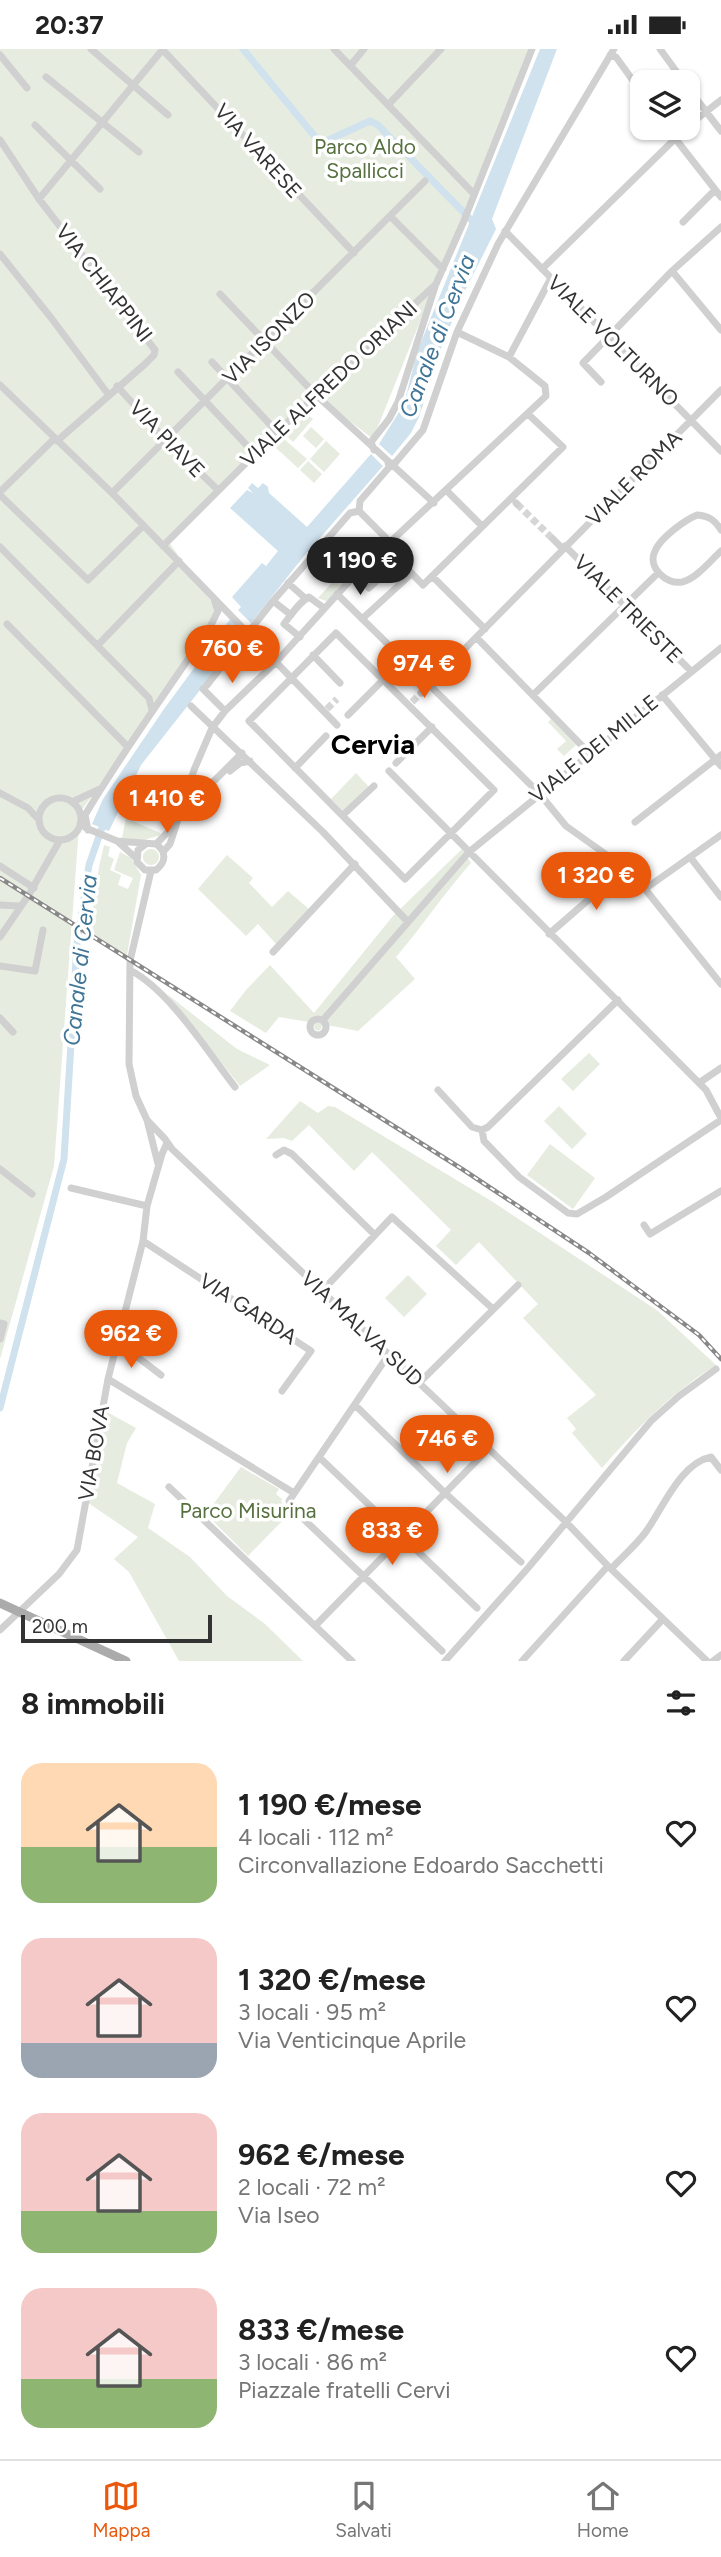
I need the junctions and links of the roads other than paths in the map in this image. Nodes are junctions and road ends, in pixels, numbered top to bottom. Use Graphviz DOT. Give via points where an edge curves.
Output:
graph roads {
  1 [pos="91,49"];
  2 [pos="163,49"];
  3 [pos="334,49"];
  4 [pos="364,49"];
  5 [pos="442,49"];
  6 [pos="660,49"];
  7 [pos="530,51"];
  8 [pos="612,52"];
  9 [pos="3,58"];
  10 [pos="350,66"];
  11 [pos="0,69"];
  12 [pos="675,70"];
  13 [pos="630,76"];
  14 [pos="46,77"];
  15 [pos="134,85"];
  16 [pos="27,88"];
  17 [pos="721,100"];
  18 [pos="388,105"];
  19 [pos="700,105"];
  20 [pos="705,112"];
  21 [pos="168,115"];
  22 [pos="700,116"];
  23 [pos="102,121"];
  24 [pos="36,124"];
  25 [pos="721,131"];
  26 [pos="0,140"];
  27 [pos="672,140"];
  28 [pos="676,140"];
  29 [pos="139,152"];
  30 [pos="71,160"];
  31 [pos="425,181"];
  32 [pos="100,189"];
  33 [pos="715,190"];
  34 [pos="474,194"];
  35 [pos="721,197"];
  36 [pos="39,199"];
  37 [pos="390,216"];
  38 [pos="683,222"];
  39 [pos="721,227"];
  40 [pos="506,228"];
  41 [pos="354,253"];
  42 [pos="0,254"];
  43 [pos="443,269"];
  44 [pos="542,269"];
  45 [pos="672,271"];
  46 [pos="551,278"];
  47 [pos="436,283"];
  48 [pos="220,294"];
  49 [pos="721,330"];
  50 [pos="457,332"];
  51 [pos="607,337"];
  52 [pos="265,343"];
  53 [pos="509,357"];
  54 [pos="212,362"];
  55 [pos="178,372"];
  56 [pos="228,379"];
  57 [pos="601,382"];
  58 [pos="0,385"];
  59 [pos="117,386"];
  60 [pos="721,390"];
  61 [pos="108,394"];
  62 [pos="316,395"];
  63 [pos="205,401"];
  64 [pos="528,414"];
  65 [pos="691,419"];
  66 [pos="277,432"];
  67 [pos="165,439"];
  68 [pos="373,439"];
  69 [pos="55,440"];
  70 [pos="363,440"];
  71 [pos="374,450"];
  72 [pos="721,451"];
  73 [pos="255,454"];
  74 [pos="390,464"];
  75 [pos="218,490"];
  76 [pos="447,491"];
  77 [pos="112,493"];
  78 [pos="0,494"];
  79 [pos="434,503"];
  80 [pos="359,511"];
  81 [pos="719,520"];
  82 [pos="143,526"];
  83 [pos="482,526"];
  84 [pos="721,530"];
  85 [pos="553,539"];
  86 [pos="388,545"];
  87 [pos="163,546"];
  88 [pos="0,547"];
  89 [pos="564,548"];
  90 [pos="721,551"];
  91 [pos="178,561"];
  92 [pos="398,561"];
  93 [pos="658,573"];
  94 [pos="409,576"];
  95 [pos="432,576"];
  96 [pos="288,583"];
  97 [pos="369,588"];
  98 [pos="337,594"];
  99 [pos="212,595"];
  100 [pos="305,598"];
  101 [pos="273,601"];
  102 [pos="626,606"];
  103 [pos="324,608"];
  104 [pos="291,615"];
  105 [pos="362,619"];
  106 [pos="7,624"];
  107 [pos="485,629"];
  108 [pos="249,633"];
  109 [pos="300,637"];
  110 [pos="477,638"];
  111 [pos="98,645"];
  112 [pos="721,647"];
  113 [pos="313,655"];
  114 [pos="276,662"];
  115 [pos="691,671"];
  116 [pos="292,677"];
  117 [pos="384,679"];
  118 [pos="341,683"];
  119 [pos="429,685"];
  120 [pos="421,693"];
  121 [pos="164,695"];
  122 [pos="533,695"];
  123 [pos="662,695"];
  124 [pos="149,698"];
  125 [pos="191,706"];
  126 [pos="152,711"];
  127 [pos="225,711"];
  128 [pos="348,715"];
  129 [pos="337,725"];
  130 [pos="432,727"];
  131 [pos="212,728"];
  132 [pos="326,736"];
  133 [pos="127,746"];
  134 [pos="242,753"];
  135 [pos="589,753"];
  136 [pos="718,757"];
  137 [pos="250,761"];
  138 [pos="396,763"];
  139 [pos="721,766"];
  140 [pos="295,768"];
  141 [pos="194,770"];
  142 [pos="388,771"];
  143 [pos="217,779"];
  144 [pos="201,785"];
  145 [pos="374,786"];
  146 [pos="187,788"];
  147 [pos="98,791"];
  148 [pos="0,793"];
  149 [pos="539,793"];
  150 [pos="72,802"];
  151 [pos="43,806"];
  152 [pos="28,809"];
  153 [pos="343,815"];
  154 [pos="80,818"];
  155 [pos="38,819"];
  156 [pos="176,822"];
  157 [pos="635,822"];
  158 [pos="88,830"];
  159 [pos="77,831"];
  160 [pos="452,833"];
  161 [pos="721,835"];
  162 [pos="48,837"];
  163 [pos="60,840"];
  164 [pos="117,841"];
  165 [pos="146,844"];
  166 [pos="156,844"];
  167 [pos="163,852"];
  168 [pos="468,852"];
  169 [pos="690,857"];
  170 [pos="136,858"];
  171 [pos="49,859"];
  172 [pos="355,864"];
  173 [pos="0,866"];
  174 [pos="141,867"];
  175 [pos="625,868"];
  176 [pos="151,871"];
  177 [pos="146,883"];
  178 [pos="33,888"];
  179 [pos="645,889"];
  180 [pos="721,897"];
  181 [pos="0,905"];
  182 [pos="19,906"];
  183 [pos="408,922"];
  184 [pos="43,930"];
  185 [pos="549,934"];
  186 [pos="1,935"];
  187 [pos="273,952"];
  188 [pos="0,966"];
  189 [pos="130,970"];
  190 [pos="721,983"];
  191 [pos="618,1000"];
  192 [pos="0,1018"];
  193 [pos="323,1020"];
  194 [pos="13,1032"];
  195 [pos="721,1068"];
  196 [pos="699,1083"];
  197 [pos="235,1087"];
  198 [pos="438,1090"];
  199 [pos="721,1119"];
  200 [pos="147,1120"];
  201 [pos="482,1130"];
  202 [pos="161,1136"];
  203 [pos="152,1144"];
  204 [pos="166,1147"];
  205 [pos="276,1155"];
  206 [pos="158,1167"];
  207 [pos="0,1169"];
  208 [pos="71,1188"];
  209 [pos="721,1191"];
  210 [pos="32,1194"];
  211 [pos="148,1206"];
  212 [pos="645,1225"];
  213 [pos="375,1235"];
  214 [pos="143,1241"];
  215 [pos="518,1285"];
  216 [pos="322,1291"];
  217 [pos="493,1309"];
  218 [pos="0,1323"];
  219 [pos="0,1339"];
  220 [pos="118,1342"];
  221 [pos="389,1354"];
  222 [pos="716,1369"];
  223 [pos="161,1375"];
  224 [pos="108,1379"];
  225 [pos="419,1383"];
  226 [pos="282,1391"];
  227 [pos="355,1405"];
  228 [pos="489,1448"];
  229 [pos="319,1457"];
  230 [pos="721,1470"];
  231 [pos="169,1487"];
  232 [pos="294,1493"];
  233 [pos="445,1493"];
  234 [pos="566,1522"];
  235 [pos="401,1537"];
  236 [pos="521,1562"];
  237 [pos="610,1567"];
  238 [pos="363,1577"];
  239 [pos="0,1603"];
  240 [pos="478,1608"];
  241 [pos="18,1611"];
  242 [pos="663,1619"];
  243 [pos="315,1626"];
  244 [pos="0,1630"];
  245 [pos="442,1651"];
  246 [pos="721,1655"];
  247 [pos="126,1661"];
  248 [pos="352,1661"];
  249 [pos="445,1661"];
  250 [pos="522,1661"];
  251 [pos="624,1661"];
  252 [pos="706,1661"];
  253 [pos="713,1661"];
  1 -- 15 [label="street"];
  2 -- 15 [label="street"];
  2 -- 41 [label="street, VIA VARESE"];
  3 -- 10 [label="street"];
  4 -- 10 [label="street"];
  5 -- 18 [label="street"];
  6 -- 12 [label="street"];
  7 -- 34 [label="street, VIALE ALFREDO ORIANI"];
  8 -- 13 [label="street"];
  8 -- 40 [label="street"];
  9 -- 11 [label="street"];
  9 -- 16 [label="street"];
  10 -- 18 [label="street"];
  14 -- 23 [label="street"];
  15 -- 21 [label="street"];
  15 -- 23 [label="street"];
  17 -- 20 [label="street"];
  18 -- 34 [label="street"];
  19 -- 20 [label="street"];
  20 -- 22 [label="street"];
  20 -- 25 [label="street"];
  23 -- 29 [label="street"];
  23 -- 30 [label="street"];
  24 -- 30 [label="street"];
  26 -- 36 [label="street, VIA CHIAPPINI"];
  27 -- 44 [label="street"];
  28 -- 33 [label="street"];
  30 -- 32 [label="street"];
  30 -- 36 [label="street"];
  31 -- 37 [label="street, VIA ISONZO"];
  33 -- 35 [label="street"];
  33 -- 38 [label="street"];
  34 -- 43 [label="street, VIALE ALFREDO ORIANI"];
  36 -- 59 [label="street, VIA CHIAPPINI" via="155,350"];
  37 -- 41 [label="street, VIA ISONZO"];
  37 -- 43 [label="street"];
  39 -- 45 [label="street"];
  40 -- 44 [label="street, VIALE VOLTURNO"];
  40 -- 50 [label="street"];
  41 -- 52 [label="street, VIA ISONZO"];
  42 -- 61 [label="street"];
  43 -- 47 [label="street, VIALE ALFREDO ORIANI"];
  44 -- 46 [label="street, VIALE VOLTURNO"];
  45 -- 49 [label="street"];
  45 -- 51 [label="street"];
  46 -- 51 [label="street, VIALE VOLTURNO"];
  46 -- 53 [label="street"];
  47 -- 62 [label="street, VIALE ALFREDO ORIANI"];
  47 -- 68 [label="street" via="398,402"];
  48 -- 52 [label="street"];
  50 -- 53 [label="street"];
  50 -- 74 [label="street" via="423,430"];
  51 -- 57 [label="street" via="583,363"];
  51 -- 65 [label="street, VIALE VOLTURNO"];
  52 -- 56 [label="street, VIA ISONZO"];
  52 -- 62 [label="street"];
  53 -- 64 [label="street" via="545,386 546,396"];
  54 -- 56 [label="street"];
  55 -- 63 [label="street"];
  56 -- 63 [label="street, VIA ISONZO"];
  56 -- 66 [label="street"];
  58 -- 69 [label="street"];
  59 -- 61 [label="street, VIA CHIAPPINI"];
  59 -- 67 [label="street, VIA PIAVE"];
  60 -- 65 [label="street, VIALE ROMA"];
  61 -- 69 [label="street, VIA CHIAPPINI"];
  62 -- 66 [label="street, VIALE ALFREDO ORIANI"];
  62 -- 70 [label="street"];
  63 -- 67 [label="street, VIA ISONZO"];
  63 -- 73 [label="street"];
  64 -- 76 [label="street"];
  64 -- 83 [label="street" via="563,447"];
  65 -- 72 [label="street, VIALE VOLTURNO"];
  65 -- 89 [label="street, VIALE ROMA"];
  66 -- 73 [label="street, VIALE ALFREDO ORIANI"];
  67 -- 75 [label="street, VIA PIAVE"];
  67 -- 77 [label="street, VIA ISONZO"];
  68 -- 70 [label="street"];
  68 -- 71 [label="street"];
  69 -- 77 [label="street"];
  69 -- 78 [label="street, VIA CHIAPPINI"];
  70 -- 71 [label="street"];
  71 -- 74 [label="street"];
  73 -- 75 [label="street, VIALE ALFREDO ORIANI"];
  74 -- 79 [label="street"];
  74 -- 80 [label="street" via="360,501"];
  75 -- 87 [label="street, VIALE ALFREDO ORIANI"];
  76 -- 79 [label="street"];
  76 -- 83 [label="street"];
  77 -- 82 [label="street"];
  78 -- 82 [label="street" via="88,580"];
  79 -- 86 [label="street"];
  80 -- 86 [label="street"];
  80 -- 96 [label="street" via="350,513"];
  81 -- 84 [label="street"];
  81 -- 93 [label="street" via="697,515 674,530 655,551"];
  82 -- 87 [label="street"];
  83 -- 95 [label="street"];
  85 -- 89 [label="street, VIALE TRIESTE"];
  86 -- 92 [label="street"];
  86 -- 98 [label="street"];
  87 -- 91 [label="street"];
  88 -- 111 [label="street"];
  89 -- 102 [label="street, VIALE TRIESTE"];
  89 -- 107 [label="street, VIALE ROMA"];
  90 -- 93 [label="street" via="681,583"];
  91 -- 99 [label="street"];
  91 -- 111 [label="street"];
  92 -- 95 [label="street" via="423,585"];
  92 -- 97 [label="street"];
  93 -- 102 [label="street"];
  94 -- 105 [label="street"];
  95 -- 107 [label="street"];
  96 -- 100 [label="street"];
  96 -- 101 [label="street"];
  98 -- 103 [label="street"];
  98 -- 105 [label="street"];
  99 -- 108 [label="street"];
  99 -- 121 [label="street" via="218,611"];
  100 -- 103 [label="street"];
  100 -- 104 [label="street"];
  101 -- 104 [label="street"];
  101 -- 108 [label="street"];
  102 -- 115 [label="street, VIALE TRIESTE"];
  102 -- 122 [label="street"];
  103 -- 109 [label="street"];
  104 -- 109 [label="street" via="285,624"];
  105 -- 119 [label="street"];
  106 -- 133 [label="street"];
  107 -- 110 [label="street, VIALE ROMA"];
  108 -- 114 [label="street"];
  108 -- 127 [label="street" via="205,687"];
  109 -- 114 [label="street"];
  110 -- 119 [label="street, VIALE ROMA"];
  110 -- 122 [label="street"];
  111 -- 124 [label="street"];
  112 -- 115 [label="street, VIALE DEI MILLE"];
  113 -- 116 [label="street"];
  113 -- 117 [label="street" via="336,633"];
  113 -- 118 [label="street"];
  114 -- 116 [label="street"];
  114 -- 127 [label="street"];
  115 -- 123 [label="street, VIALE DEI MILLE"];
  116 -- 129 [label="street"];
  116 -- 140 [label="street" via="249,721"];
  117 -- 128 [label="street"];
  117 -- 130 [label="street"];
  119 -- 120 [label="street, VIALE ROMA"];
  119 -- 149 [label="street"];
  121 -- 124 [label="street"];
  121 -- 126 [label="street"];
  122 -- 135 [label="street"];
  123 -- 135 [label="street, VIALE DEI MILLE"];
  123 -- 136 [label="street"];
  124 -- 126 [label="street"];
  125 -- 131 [label="street"];
  126 -- 133 [label="street"];
  127 -- 131 [label="street"];
  130 -- 138 [label="street"];
  130 -- 160 [label="street" via="494,790"];
  131 -- 134 [label="street"];
  131 -- 141 [label="street"];
  132 -- 140 [label="street"];
  133 -- 147 [label="street"];
  134 -- 137 [label="street"];
  134 -- 143 [label="street"];
  135 -- 149 [label="street, VIALE DEI MILLE"];
  136 -- 139 [label="street"];
  136 -- 157 [label="street"];
  137 -- 143 [label="street"];
  137 -- 172 [label="street"];
  140 -- 153 [label="street"];
  141 -- 144 [label="street"];
  141 -- 146 [label="street"];
  142 -- 160 [label="street"];
  143 -- 144 [label="street" via="209,786"];
  144 -- 146 [label="street"];
  145 -- 153 [label="street"];
  146 -- 156 [label="street"];
  147 -- 150 [label="street"];
  147 -- 154 [label="street" via="82,807"];
  147 -- 158 [label="street" via="85,815"];
  148 -- 152 [label="street"];
  149 -- 168 [label="street, VIALE DEI MILLE"];
  149 -- 175 [label="street" via="566,826"];
  150 -- 151 [label="street" via="54,799"];
  150 -- 154 [label="street"];
  151 -- 152 [label="street"];
  151 -- 155 [label="street"];
  152 -- 155 [label="street"];
  153 -- 160 [label="street" via="405,879"];
  154 -- 158 [label="street"];
  154 -- 159 [label="street"];
  155 -- 162 [label="street"];
  156 -- 166 [label="street"];
  156 -- 167 [label="street"];
  158 -- 159 [label="street"];
  158 -- 164 [label="street"];
  159 -- 163 [label="street"];
  160 -- 168 [label="street"];
  161 -- 169 [label="street"];
  162 -- 163 [label="street"];
  162 -- 171 [label="street"];
  163 -- 171 [label="street"];
  164 -- 165 [label="street"];
  164 -- 170 [label="street"];
  165 -- 166 [label="street"];
  165 -- 170 [label="street"];
  166 -- 167 [label="street"];
  167 -- 176 [label="street" via="162,864"];
  168 -- 183 [label="street, VIALE DEI MILLE"];
  168 -- 185 [label="street"];
  169 -- 179 [label="street"];
  169 -- 180 [label="street"];
  170 -- 174 [label="street"];
  171 -- 178 [label="street"];
  172 -- 183 [label="street"];
  172 -- 187 [label="street"];
  173 -- 178 [label="street"];
  174 -- 176 [label="street"];
  174 -- 177 [label="street"];
  175 -- 179 [label="street"];
  175 -- 185 [label="street"];
  176 -- 177 [label="street"];
  177 -- 189 [label="street"];
  178 -- 182 [label="street"];
  178 -- 186 [label="street"];
  179 -- 190 [label="street"];
  181 -- 182 [label="street"];
  182 -- 186 [label="street"];
  183 -- 193 [label="street, VIALE DEI MILLE"];
  184 -- 188 [label="street" via="35,971"];
  185 -- 191 [label="street"];
  189 -- 197 [label="street" via="166,999"];
  189 -- 200 [label="street" via="129,1064"];
  191 -- 196 [label="street"];
  191 -- 201 [label="street"];
  192 -- 194 [label="street"];
  195 -- 196 [label="street"];
  196 -- 199 [label="street"];
  198 -- 201 [label="street" via="472,1127"];
  199 -- 201 [label="street" via="578,1213 568,1213 519,1177 484,1141"];
  200 -- 202 [label="street"];
  200 -- 203 [label="street"];
  202 -- 203 [label="street"];
  202 -- 204 [label="street, VIA MALVA SUD"];
  203 -- 204 [label="street" via="159,1152"];
  203 -- 206 [label="street, VIA BOVA"];
  204 -- 206 [label="street, VIA BOVA"];
  204 -- 216 [label="street, VIA MALVA SUD"];
  205 -- 213 [label="street" via="284,1150 292,1154"];
  206 -- 211 [label="street, VIA BOVA"];
  207 -- 210 [label="street"];
  208 -- 211 [label="street"];
  209 -- 212 [label="street" via="650,1234"];
  211 -- 214 [label="street, VIA BOVA"];
  213 -- 216 [label="street"];
  213 -- 217 [label="street" via="392,1217"];
  214 -- 220 [label="street, VIA BOVA"];
  214 -- 226 [label="street, VIA GARDA" via="311,1350"];
  215 -- 217 [label="street"];
  216 -- 221 [label="street, VIA MALVA SUD"];
  217 -- 225 [label="street"];
  218 -- 219 [label="street" via="4,1324"];
  220 -- 223 [label="street"];
  220 -- 224 [label="street, VIA BOVA"];
  221 -- 225 [label="street, VIA MALVA SUD"];
  221 -- 227 [label="street"];
  222 -- 234 [label="street" via="651,1421"];
  224 -- 232 [label="street"];
  224 -- 241 [label="street, VIA BOVA" via="76,1550 59,1574"];
  225 -- 228 [label="street, VIA MALVA SUD"];
  227 -- 229 [label="street"];
  227 -- 233 [label="street"];
  228 -- 233 [label="street"];
  228 -- 234 [label="street, VIA MALVA SUD"];
  229 -- 232 [label="street"];
  229 -- 235 [label="street"];
  230 -- 237 [label="street" via="711,1457 692,1466 646,1532"];
  231 -- 243 [label="street"];
  232 -- 238 [label="street" via="291,1507"];
  233 -- 235 [label="street"];
  233 -- 236 [label="street"];
  234 -- 237 [label="street, VIA MALVA SUD"];
  234 -- 249 [label="street"];
  235 -- 238 [label="street"];
  235 -- 240 [label="street"];
  237 -- 242 [label="street, VIA MALVA SUD"];
  237 -- 250 [label="street"];
  238 -- 243 [label="street"];
  238 -- 245 [label="street"];
  239 -- 241 [label="main road"];
  241 -- 244 [label="street, VIA BOVA"];
  241 -- 247 [label="main road"];
  242 -- 251 [label="street"];
  242 -- 252 [label="street, VIA MALVA SUD"];
  243 -- 248 [label="street"];
  246 -- 253 [label="street"];
}
